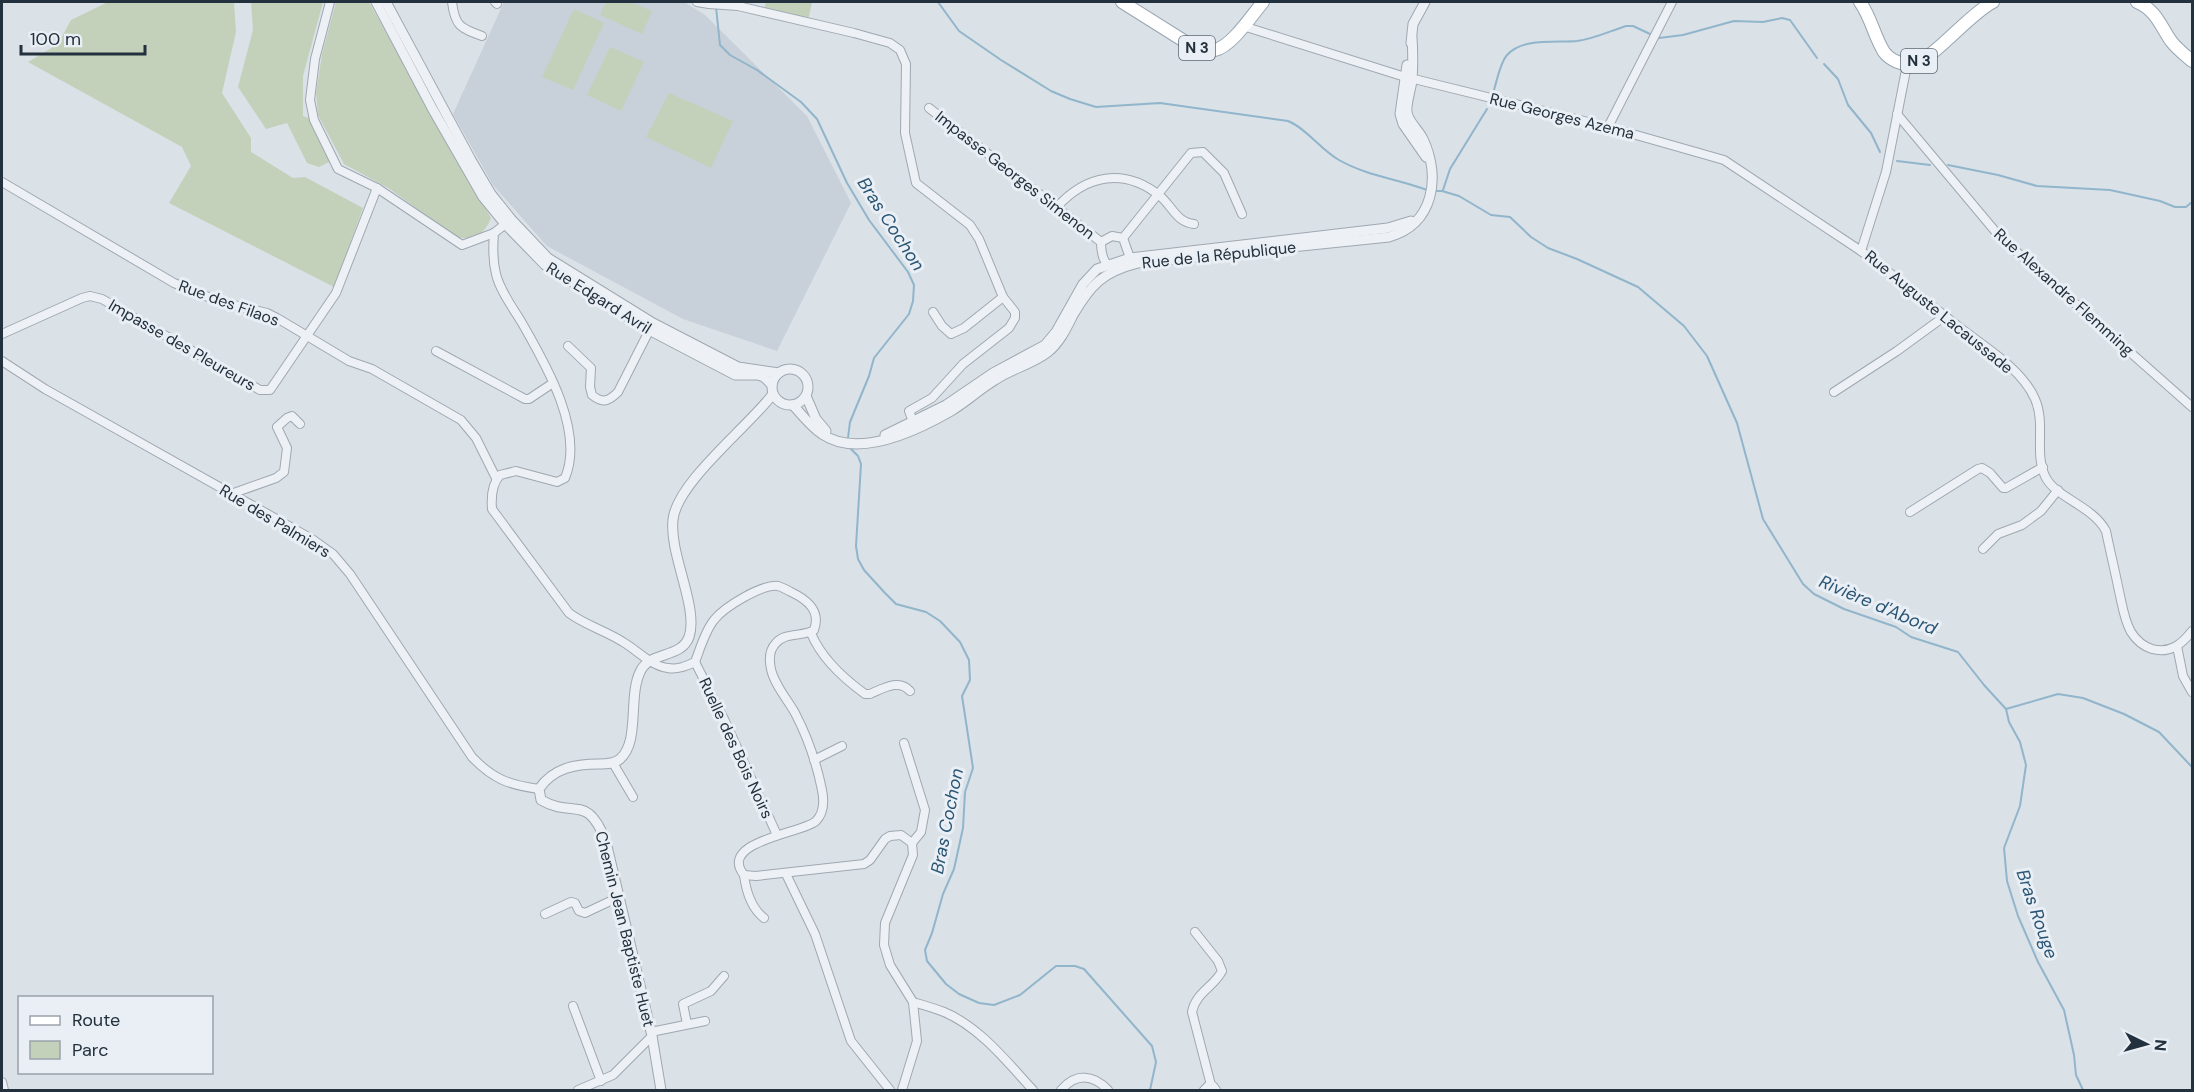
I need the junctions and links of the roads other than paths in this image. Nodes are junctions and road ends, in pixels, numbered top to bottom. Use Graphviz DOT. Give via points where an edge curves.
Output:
graph roads {
  1 [pos="330,2"];
  2 [pos="376,2"];
  3 [pos="386,2"];
  4 [pos="452,2"];
  5 [pos="697,2"];
  6 [pos="1122,2"];
  7 [pos="1263,2"];
  8 [pos="1672,2"];
  9 [pos="1860,2"];
  10 [pos="1993,2"];
  11 [pos="2137,2"];
  12 [pos="1424,3"];
  13 [pos="1242,26"];
  14 [pos="482,36"];
  15 [pos="2193,61"];
  16 [pos="1907,64"];
  17 [pos="1409,78"];
  18 [pos="929,108"];
  19 [pos="1897,114"];
  20 [pos="1608,127"];
  21 [pos="2,182"];
  22 [pos="377,188"];
  23 [pos="1158,195"];
  24 [pos="1057,207"];
  25 [pos="1242,214"];
  26 [pos="508,222"];
  27 [pos="1194,225"];
  28 [pos="494,233"];
  29 [pos="1123,238"];
  30 [pos="1101,242"];
  31 [pos="1861,251"];
  32 [pos="1128,262"];
  33 [pos="1106,264"];
  34 [pos="1116,271"];
  35 [pos="1003,297"];
  36 [pos="933,312"];
  37 [pos="1945,316"];
  38 [pos="651,327"];
  39 [pos="2,334"];
  40 [pos="307,337"];
  41 [pos="568,346"];
  42 [pos="436,351"];
  43 [pos="2,361"];
  44 [pos="779,372"];
  45 [pos="553,382"];
  46 [pos="773,389"];
  47 [pos="1834,392"];
  48 [pos="806,396"];
  49 [pos="782,404"];
  50 [pos="793,405"];
  51 [pos="2193,407"];
  52 [pos="759,412"];
  53 [pos="300,424"];
  54 [pos="913,425"];
  55 [pos="836,440"];
  56 [pos="2043,467"];
  57 [pos="496,478"];
  58 [pos="2058,490"];
  59 [pos="231,494"];
  60 [pos="1910,512"];
  61 [pos="1983,549"];
  62 [pos="2193,631"];
  63 [pos="811,633"];
  64 [pos="2177,646"];
  65 [pos="650,660"];
  66 [pos="695,662"];
  67 [pos="910,691"];
  68 [pos="2193,692"];
  69 [pos="904,743"];
  70 [pos="843,746"];
  71 [pos="813,760"];
  72 [pos="613,763"];
  73 [pos="539,789"];
  74 [pos="633,797"];
  75 [pos="777,835"];
  76 [pos="912,843"];
  77 [pos="786,874"];
  78 [pos="744,875"];
  79 [pos="619,897"];
  80 [pos="544,914"];
  81 [pos="764,918"];
  82 [pos="1195,932"];
  83 [pos="724,976"];
  84 [pos="913,1002"];
  85 [pos="573,1006"];
  86 [pos="705,1021"];
  87 [pos="687,1024"];
  88 [pos="651,1034"];
  89 [pos="601,1081"];
  90 [pos="2,1082"];
  91 [pos="1210,1089"];
  92 [pos="4,1090"];
  93 [pos="578,1090"];
  94 [pos="662,1090"];
  95 [pos="890,1090"];
  96 [pos="902,1090"];
  97 [pos="1032,1090"];
  98 [pos="1061,1090"];
  99 [pos="1108,1090"];
  1 -- 22 [label="street" via="315,59 311,110 338,169"];
  2 -- 26 [label="street, Rue Edgard Avril" via="483,196"];
  3 -- 26 [label="street, Rue Edgard Avril"];
  4 -- 14 [label="street" via="460,27"];
  5 -- 35 [label="street" via="738,6 854,33 890,43 900,50 906,64 905,133 916,183 959,215 979,239"];
  6 -- 13 [label="main road, N 3" via="1203,50 1222,47"];
  7 -- 13 [label="main road, N 3"];
  8 -- 20 [label="street"];
  9 -- 16 [label="main road, N 3" via="1885,53 1894,61"];
  10 -- 16 [label="main road, N 3" via="1928,55"];
  11 -- 15 [label="main road" via="2150,8 2172,42"];
  12 -- 17 [label="street, Rue de la République" via="1413,24"];
  13 -- 17 [label="street, Rue Georges Azema"];
  16 -- 19 [label="street, Rue Auguste Lacaussade"];
  17 -- 20 [label="street, Rue Georges Azema"];
  17 -- 32 [label="street, Rue de la République" via="1407,111 1423,139 1433,176 1427,206 1410,222"];
  18 -- 24 [label="street, Impasse Georges Simenon"];
  19 -- 31 [label="street, Rue Auguste Lacaussade" via="1886,172"];
  19 -- 51 [label="street, Rue Alexandre Flemming" via="2000,237"];
  20 -- 31 [label="street, Rue Georges Azema" via="1724,160"];
  21 -- 40 [label="street, Rue des Filaos" via="174,284 218,302 267,314"];
  22 -- 28 [label="street" via="462,245"];
  22 -- 40 [label="street" via="336,294"];
  23 -- 24 [label="street" via="1131,181 1108,178 1084,184"];
  23 -- 25 [label="street" via="1191,153 1203,152 1224,173"];
  23 -- 27 [label="street" via="1180,220"];
  23 -- 29 [label="street"];
  24 -- 30 [label="street, Impasse Georges Simenon"];
  26 -- 28 [label="street"];
  26 -- 38 [label="street, Rue Edgard Avril" via="548,258"];
  28 -- 45 [label="street" via="496,274"];
  29 -- 30 [label="street" via="1112,236"];
  29 -- 32 [label="street"];
  30 -- 33 [label="street"];
  31 -- 37 [label="street, Rue Auguste Lacaussade"];
  32 -- 33 [label="street, Rue de la République"];
  32 -- 34 [label="street, Rue de la République"];
  33 -- 34 [label="street"];
  33 -- 54 [label="street, Rue de la République" via="1083,284 1056,332 1044,345"];
  34 -- 54 [label="street, Rue de la République" via="1098,280 1061,339 1046,353 996,379 952,411"];
  35 -- 36 [label="street" via="964,328 951,333"];
  35 -- 54 [label="street" via="1015,312 1012,323 963,364 932,398 909,411"];
  37 -- 47 [label="street"];
  37 -- 56 [label="street, Rue Auguste Lacaussade" via="2012,368 2035,397 2040,412"];
  38 -- 41 [label="street" via="618,392 610,400 600,401 592,396 591,368"];
  38 -- 44 [label="street, Rue Edgard Avril" via="738,367"];
  38 -- 46 [label="street, Rue Edgard Avril" via="735,375 758,375 768,380"];
  39 -- 40 [label="street, Impasse des Pleureurs" via="90,296 102,299 266,391"];
  40 -- 57 [label="street, Rue des Filaos" via="461,420 477,438"];
  42 -- 45 [label="street" via="525,399"];
  43 -- 59 [label="street, Rue des Palmiers"];
  44 -- 46 [label="street"];
  44 -- 48 [label="street" via="791,369 802,373 808,384"];
  45 -- 57 [label="street" via="570,441 565,478 547,481 516,471"];
  46 -- 49 [label="street"];
  46 -- 52 [label="street"];
  48 -- 50 [label="street"];
  48 -- 55 [label="street" via="816,419"];
  49 -- 50 [label="street"];
  49 -- 52 [label="street"];
  50 -- 55 [label="street, Rue de la République" via="823,435"];
  52 -- 65 [label="street" via="702,469 675,510 673,537 687,593 689,638 676,650"];
  53 -- 59 [label="street" via="292,416 277,427 287,448 284,472"];
  54 -- 55 [label="street, Rue de la République" via="859,444"];
  56 -- 58 [label="street, Rue Auguste Lacaussade" via="2045,477"];
  56 -- 60 [label="street" via="2006,488 1990,473 1978,469"];
  57 -- 65 [label="street" via="491,500 496,516 569,613"];
  58 -- 61 [label="street" via="2041,511 2022,525 1998,534"];
  58 -- 64 [label="street, Rue Auguste Lacaussade" via="2100,520 2106,531 2125,615 2137,640 2160,651"];
  59 -- 73 [label="street, Rue des Palmiers" via="333,554 472,757 488,773 517,786"];
  62 -- 64 [label="street"];
  63 -- 66 [label="street" via="817,616 810,605 780,586 766,588 724,609 712,621"];
  63 -- 67 [label="street" via="820,651 865,694 897,685"];
  63 -- 71 [label="street" via="780,639 772,648 770,665"];
  64 -- 68 [label="street" via="2183,676"];
  65 -- 66 [label="street" via="674,669"];
  65 -- 72 [label="street" via="635,683 628,746"];
  66 -- 75 [label="street, Ruelle des Bois Noirs"];
  69 -- 76 [label="street" via="925,810 921,832"];
  70 -- 71 [label="street"];
  71 -- 75 [label="street" via="823,796 820,815 811,825"];
  72 -- 73 [label="street" via="564,768"];
  72 -- 74 [label="street"];
  73 -- 79 [label="street, Chemin Jean Baptiste Huet" via="539,797 545,803 578,808 598,822"];
  75 -- 78 [label="street" via="750,847 741,858"];
  76 -- 77 [label="street" via="901,835 890,836 864,864"];
  76 -- 84 [label="street" via="913,855 885,923 884,945 890,965"];
  77 -- 78 [label="street"];
  77 -- 95 [label="street" via="815,934 851,1041"];
  78 -- 81 [label="street" via="752,903"];
  79 -- 80 [label="street" via="585,913 571,902"];
  79 -- 88 [label="street, Chemin Jean Baptiste Huet"];
  82 -- 91 [label="street" via="1222,971 1198,997 1192,1012"];
  83 -- 87 [label="street" via="711,991 683,1004"];
  84 -- 96 [label="street" via="917,1041"];
  84 -- 97 [label="street" via="946,1013 971,1028"];
  85 -- 89 [label="street"];
  86 -- 87 [label="street"];
  87 -- 88 [label="street"];
  88 -- 89 [label="street" via="618,1072"];
  88 -- 94 [label="street, Chemin Jean Baptiste Huet"];
  89 -- 93 [label="street"];
  90 -- 92 [label="street"];
  98 -- 99 [label="street" via="1088,1077"];
}
